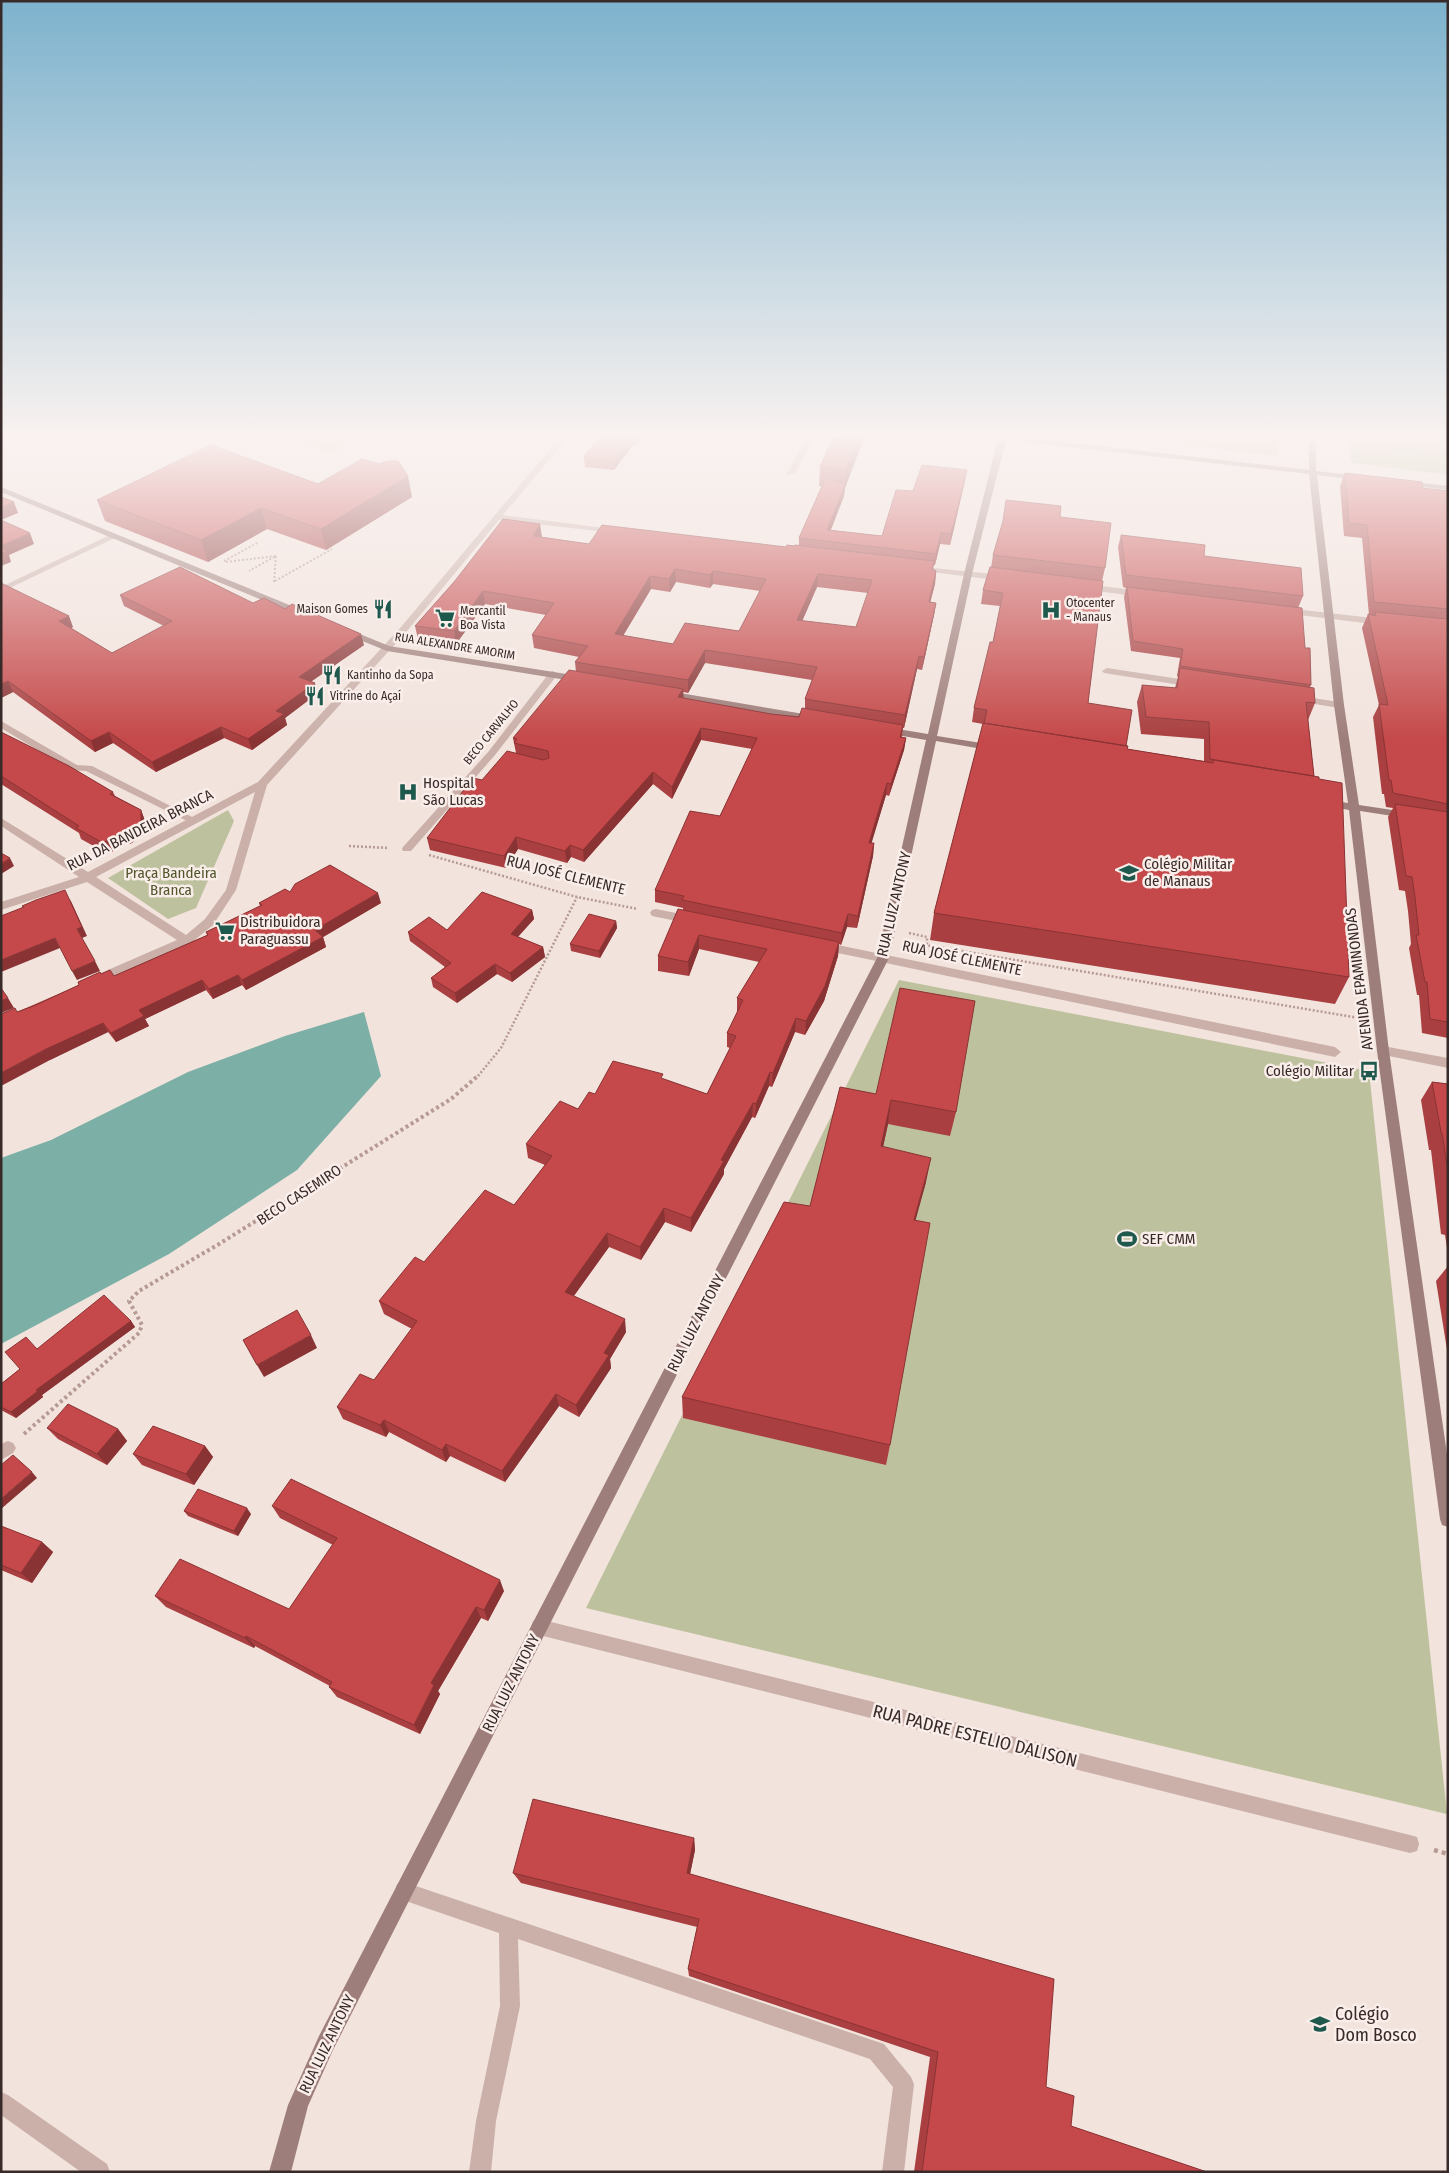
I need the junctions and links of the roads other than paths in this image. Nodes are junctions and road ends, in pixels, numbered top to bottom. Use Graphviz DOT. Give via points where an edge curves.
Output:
graph roads {
  1 [pos="115,536"];
  2 [pos="116,536"];
  3 [pos="480,536"];
  4 [pos="978,536"];
  5 [pos="1321,536"];
  6 [pos="909,567"];
  7 [pos="968,574"];
  8 [pos="1017,579"];
  9 [pos="1076,586"];
  10 [pos="1,590"];
  11 [pos="1154,596"];
  12 [pos="1272,610"];
  13 [pos="1331,616"];
  14 [pos="313,618"];
  15 [pos="1389,622"];
  16 [pos="338,628"];
  17 [pos="386,648"];
  18 [pos="1107,671"];
  19 [pos="553,674"];
  20 [pos="592,681"];
  21 [pos="1203,685"];
  22 [pos="660,692"];
  23 [pos="1288,698"];
  24 [pos="1339,705"];
  25 [pos="825,720"];
  26 [pos="1,724"];
  27 [pos="873,728"];
  28 [pos="931,738"];
  29 [pos="1009,751"];
  30 [pos="262,784"];
  31 [pos="1319,802"];
  32 [pos="1354,808"];
  33 [pos="1420,817"];
  34 [pos="193,820"];
  35 [pos="1,821"];
  36 [pos="407,849"];
  37 [pos="86,878"];
  38 [pos="1,906"];
  39 [pos="656,913"];
  40 [pos="703,922"];
  41 [pos="186,941"];
  42 [pos="816,944"];
  43 [pos="883,958"];
  44 [pos="89,982"];
  45 [pos="1383,1051"];
  46 [pos="1335,1052"];
  47 [pos="1448,1063"];
  48 [pos="1448,1519"];
  49 [pos="539,1627"];
  50 [pos="1410,1844"];
  51 [pos="404,1891"];
  52 [pos="508,1926"];
  53 [pos="1,2102"];
  54 [pos="99,2172"];
  55 [pos="280,2172"];
  56 [pos="480,2172"];
  57 [pos="893,2172"];
  1 -- 10 [label="street"];
  2 -- 14 [label="street"];
  3 -- 17 [label="street"];
  4 -- 7 [label="street, RUA LUIZ ANTONY"];
  5 -- 13 [label="street, AVENIDA EPAMINONDAS"];
  6 -- 7 [label="street"];
  7 -- 8 [label="street"];
  7 -- 28 [label="street, RUA LUIZ ANTONY"];
  9 -- 11 [label="street"];
  12 -- 13 [label="street"];
  13 -- 15 [label="street"];
  13 -- 24 [label="street, AVENIDA EPAMINONDAS"];
  16 -- 17 [label="street, RUA ALEXANDRE AMORIM"];
  17 -- 19 [label="street, RUA ALEXANDRE AMORIM"];
  17 -- 30 [label="street"];
  18 -- 21 [label="street"];
  19 -- 20 [label="street, RUA ALEXANDRE AMORIM"];
  19 -- 36 [label="street, BECO CARVALHO" via="496,754"];
  22 -- 25 [label="street"];
  23 -- 24 [label="street"];
  24 -- 32 [label="street, AVENIDA EPAMINONDAS"];
  26 -- 34 [label="street" via="75,768 88,768"];
  27 -- 28 [label="street"];
  28 -- 29 [label="street"];
  28 -- 43 [label="street, RUA LUIZ ANTONY"];
  30 -- 34 [label="street, RUA DA BANDEIRA BRANCA"];
  30 -- 41 [label="street" via="230,890 209,922"];
  31 -- 32 [label="street"];
  32 -- 33 [label="street"];
  32 -- 45 [label="street, AVENIDA EPAMINONDAS"];
  34 -- 37 [label="street, RUA DA BANDEIRA BRANCA"];
  35 -- 37 [label="street"];
  37 -- 38 [label="street, RUA DA BANDEIRA BRANCA"];
  37 -- 41 [label="street"];
  39 -- 40 [label="street"];
  41 -- 44 [label="street"];
  42 -- 43 [label="street, RUA JOSÉ CLEMENTE"];
  43 -- 46 [label="street, RUA JOSÉ CLEMENTE"];
  43 -- 49 [label="street, RUA LUIZ ANTONY"];
  45 -- 47 [label="street"];
  45 -- 48 [label="street, AVENIDA EPAMINONDAS"];
  49 -- 50 [label="street, RUA PADRE ESTELIO DALISON"];
  49 -- 51 [label="street, RUA LUIZ ANTONY"];
  51 -- 52 [label="street"];
  51 -- 55 [label="street, RUA LUIZ ANTONY" via="298,2105"];
  52 -- 56 [label="street" via="510,2006 486,2121"];
  52 -- 57 [label="street" via="877,2051 904,2084"];
  53 -- 54 [label="street"];
}
